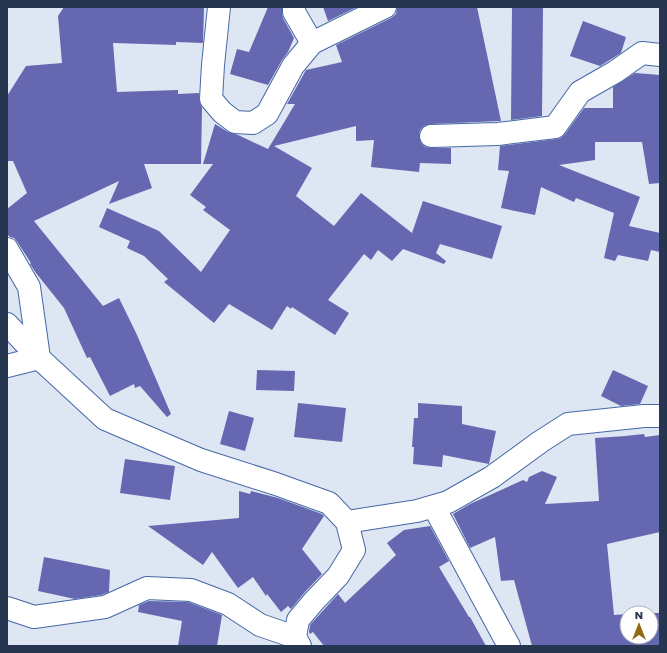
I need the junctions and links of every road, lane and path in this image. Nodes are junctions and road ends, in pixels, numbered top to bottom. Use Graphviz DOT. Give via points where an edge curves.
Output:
graph roads {
  1 [pos="219,7"];
  2 [pos="294,7"];
  3 [pos="385,7"];
  4 [pos="312,43"];
  5 [pos="660,55"];
  6 [pos="431,136"];
  7 [pos="7,249"];
  8 [pos="7,324"];
  9 [pos="39,358"];
  10 [pos="7,366"];
  11 [pos="660,416"];
  12 [pos="434,507"];
  13 [pos="347,522"];
  14 [pos="7,608"];
  15 [pos="298,642"];
  16 [pos="509,646"];
  1 -- 4 [label="street" via="211,99 235,122 253,123 267,114 293,66"];
  2 -- 4 [label="street" via="294,12"];
  3 -- 4 [label="street"];
  5 -- 6 [label="street" via="642,53 580,92 555,127 498,134"];
  7 -- 9 [label="street" via="29,288"];
  8 -- 9 [label="street"];
  9 -- 10 [label="street"];
  9 -- 13 [label="street" via="104,419 201,460 329,503"];
  11 -- 12 [label="street" via="568,424 492,477"];
  12 -- 13 [label="street"];
  12 -- 16 [label="street"];
  13 -- 15 [label="street" via="354,550 338,576 298,620"];
  14 -- 15 [label="street" via="34,617 105,607 147,588 191,590 228,604 260,625"];
}
